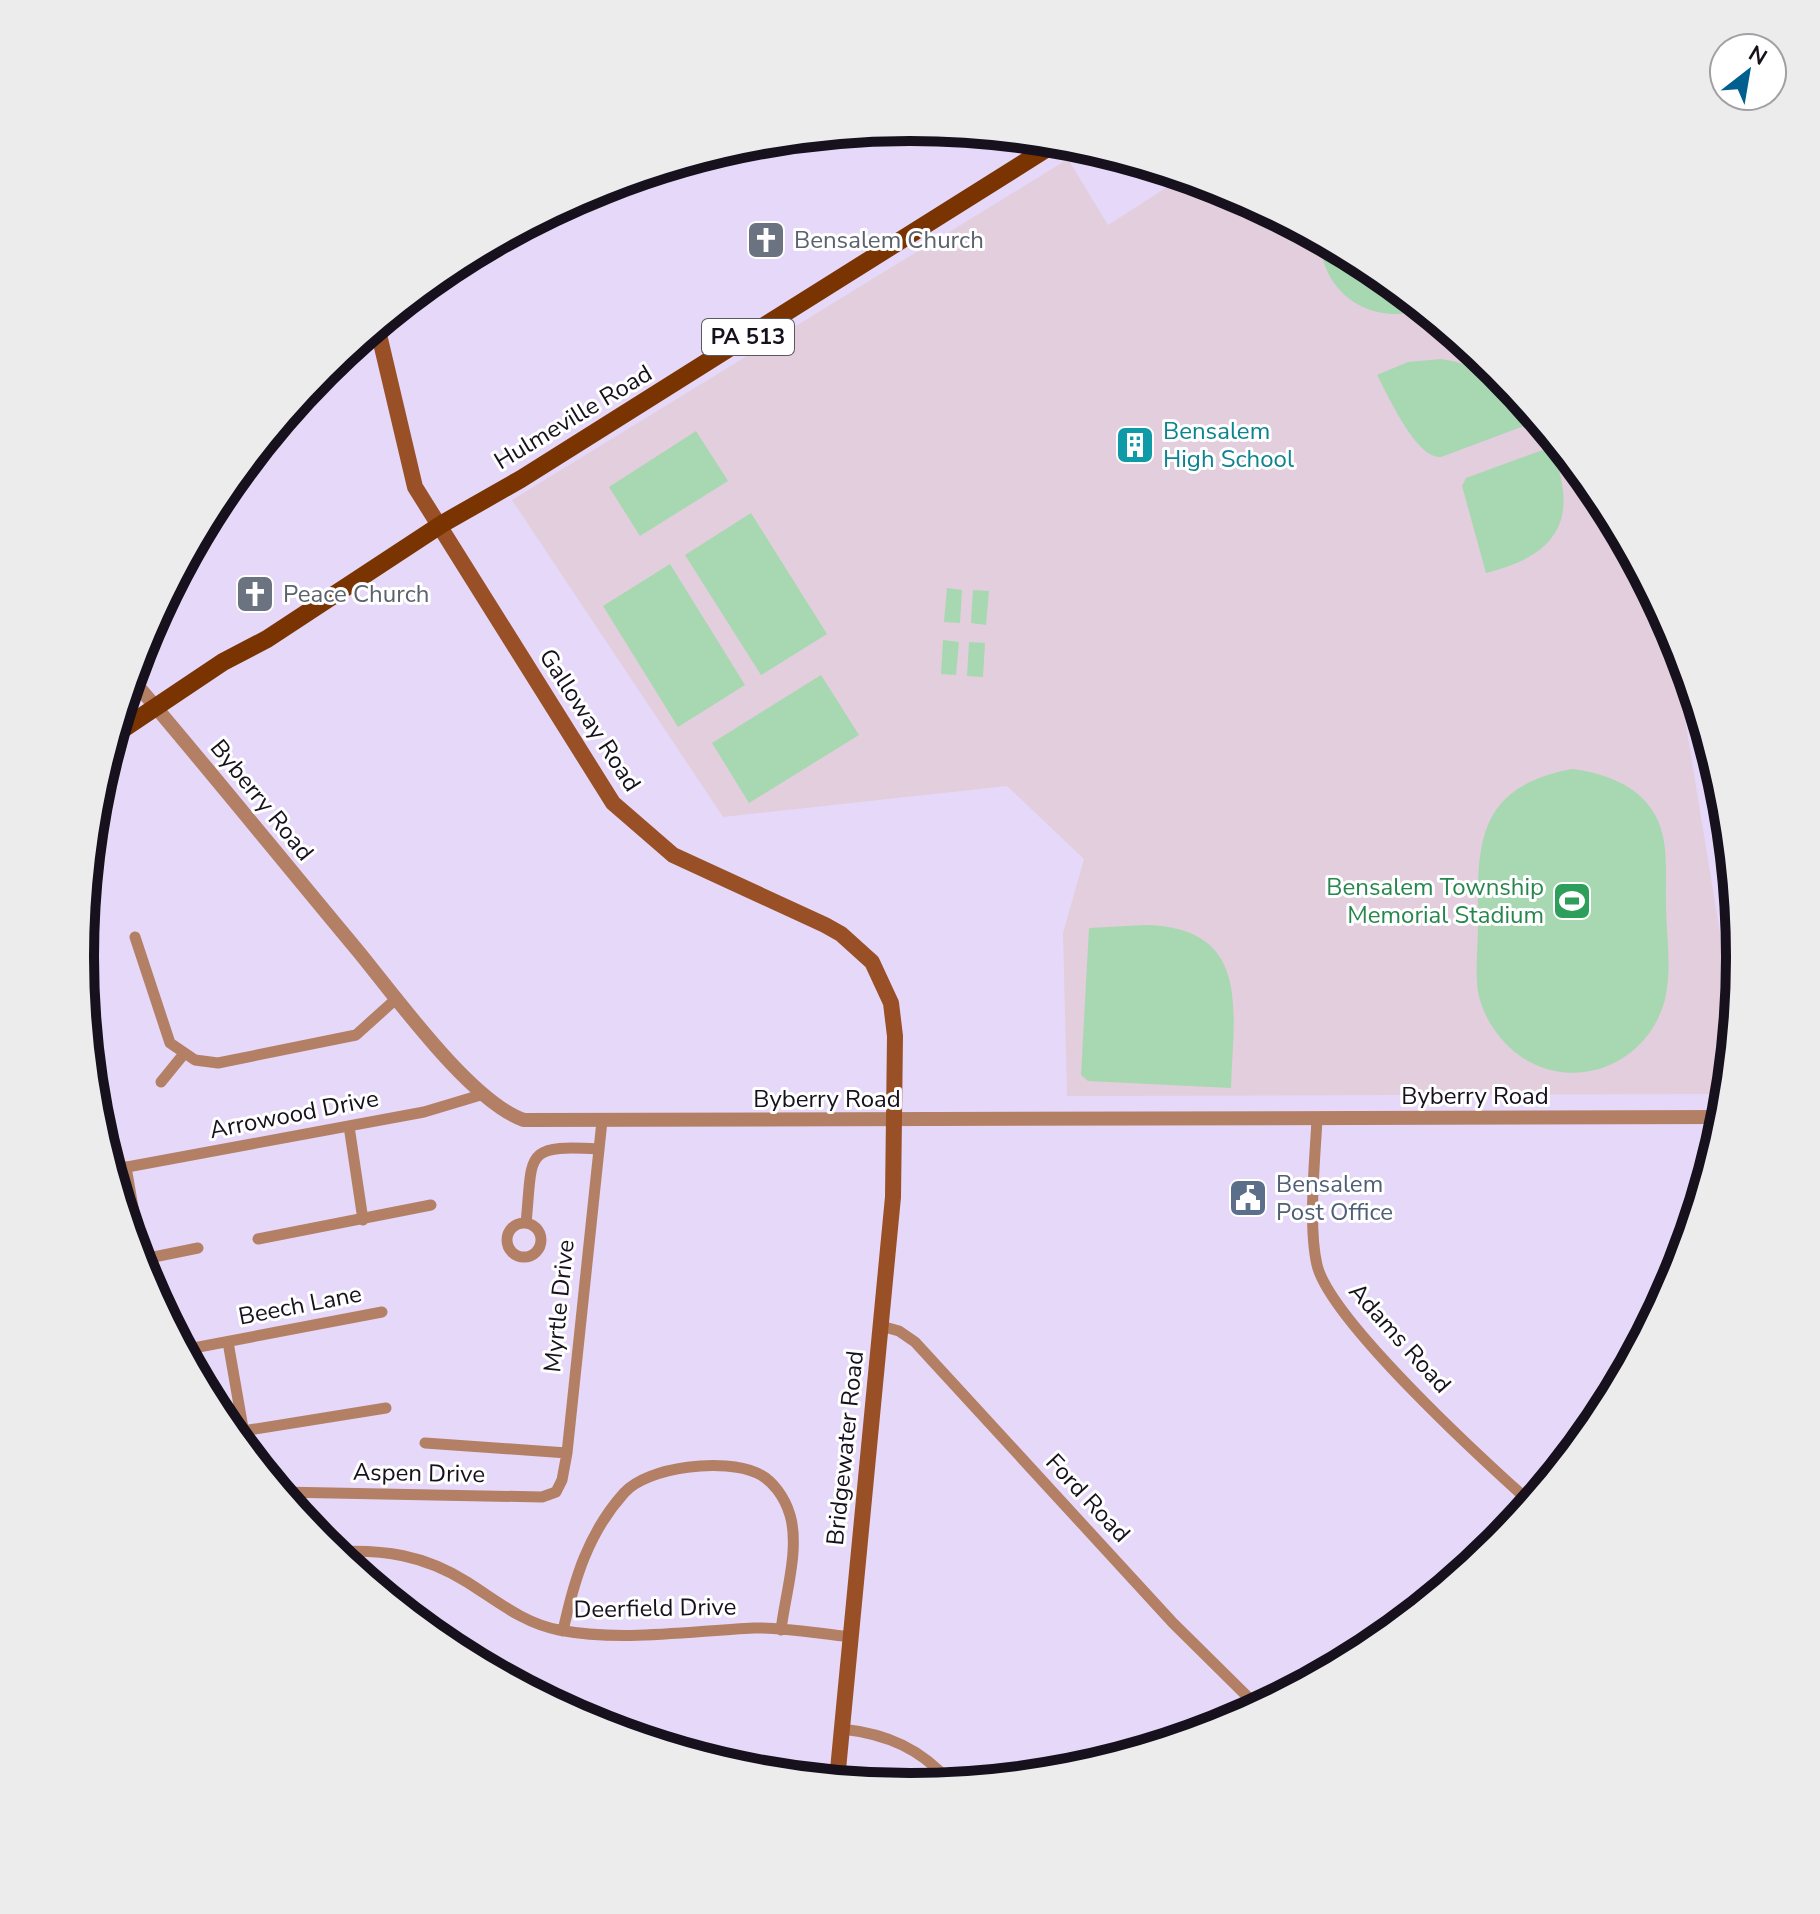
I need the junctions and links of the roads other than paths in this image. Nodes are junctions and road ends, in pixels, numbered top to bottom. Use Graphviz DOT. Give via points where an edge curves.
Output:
graph roads {
  1 [pos="1040,152"];
  2 [pos="379,337"];
  3 [pos="438,528"];
  4 [pos="140,688"];
  5 [pos="155,706"];
  6 [pos="128,725"];
  7 [pos="135,937"];
  8 [pos="397,998"];
  9 [pos="183,1055"];
  10 [pos="161,1082"];
  11 [pos="484,1094"];
  12 [pos="1710,1117"];
  13 [pos="1317,1119"];
  14 [pos="602,1121"];
  15 [pos="897,1121"];
  16 [pos="349,1126"];
  17 [pos="594,1149"];
  18 [pos="126,1167"];
  19 [pos="122,1168"];
  20 [pos="131,1197"];
  21 [pos="431,1205"];
  22 [pos="363,1220"];
  23 [pos="526,1223"];
  24 [pos="258,1239"];
  25 [pos="198,1248"];
  26 [pos="152,1258"];
  27 [pos="382,1312"];
  28 [pos="881,1326"];
  29 [pos="228,1342"];
  30 [pos="194,1348"];
  31 [pos="386,1408"];
  32 [pos="242,1424"];
  33 [pos="246,1430"];
  34 [pos="425,1443"];
  35 [pos="567,1453"];
  36 [pos="294,1492"];
  37 [pos="556,1492"];
  38 [pos="1523,1496"];
  39 [pos="352,1552"];
  40 [pos="781,1630"];
  41 [pos="563,1631"];
  42 [pos="852,1637"];
  43 [pos="1250,1699"];
  44 [pos="842,1729"];
  45 [pos="838,1769"];
  46 [pos="940,1772"];
  1 -- 3 [label="main road, Hulmeville Road / PA 513"];
  2 -- 3 [label="main road, Galloway Road" via="408,470"];
  3 -- 5 [label="main road, Hulmeville Road / PA 513"];
  3 -- 15 [label="main road, Galloway Road" via="595,777 629,821 673,855 841,934 872,962 891,1003"];
  4 -- 5 [label="street, Byberry Road"];
  5 -- 6 [label="main road, Hulmeville Road / PA 513"];
  5 -- 8 [label="street, Byberry Road"];
  7 -- 9 [label="street" via="170,1043"];
  8 -- 9 [label="street" via="356,1035 218,1063"];
  8 -- 11 [label="street, Byberry Road"];
  9 -- 10 [label="street"];
  11 -- 14 [label="street, Byberry Road" via="524,1120"];
  11 -- 16 [label="street, Arrowood Drive"];
  12 -- 13 [label="street, Byberry Road"];
  13 -- 15 [label="street, Byberry Road"];
  13 -- 38 [label="street, Adams Road" via="1315,1249 1326,1288 1360,1332"];
  14 -- 15 [label="street, Byberry Road"];
  14 -- 17 [label="street, Myrtle Drive"];
  15 -- 28 [label="main road, Bridgewater Road"];
  16 -- 18 [label="street, Arrowood Drive"];
  16 -- 22 [label="street"];
  17 -- 23 [label="street" via="556,1147 536,1156"];
  17 -- 35 [label="street, Myrtle Drive"];
  18 -- 19 [label="street, Arrowood Drive"];
  18 -- 20 [label="street"];
  21 -- 22 [label="street"];
  22 -- 24 [label="street"];
  25 -- 26 [label="street"];
  27 -- 29 [label="street, Beech Lane"];
  28 -- 42 [label="main road, Bridgewater Road"];
  28 -- 43 [label="street, Ford Road" via="915,1342 1173,1623"];
  29 -- 30 [label="street, Beech Lane"];
  29 -- 32 [label="street, Beech Lane"];
  31 -- 33 [label="street"];
  34 -- 35 [label="street"];
  35 -- 37 [label="street, Myrtle Drive"];
  36 -- 37 [label="street, Aspen Drive" via="542,1497"];
  39 -- 41 [label="street, Deerfield Drive" via="421,1559 521,1617"];
  40 -- 41 [label="street, Deerfield Drive" via="607,1635"];
  40 -- 41 [label="street" via="792,1533 789,1512 765,1478 746,1469 717,1466 651,1475 624,1494 579,1565"];
  40 -- 42 [label="street, Deerfield Drive"];
  42 -- 44 [label="main road, Bridgewater Road"];
  44 -- 45 [label="main road, Bridgewater Road"];
  44 -- 46 [label="street" via="895,1740"];
}
